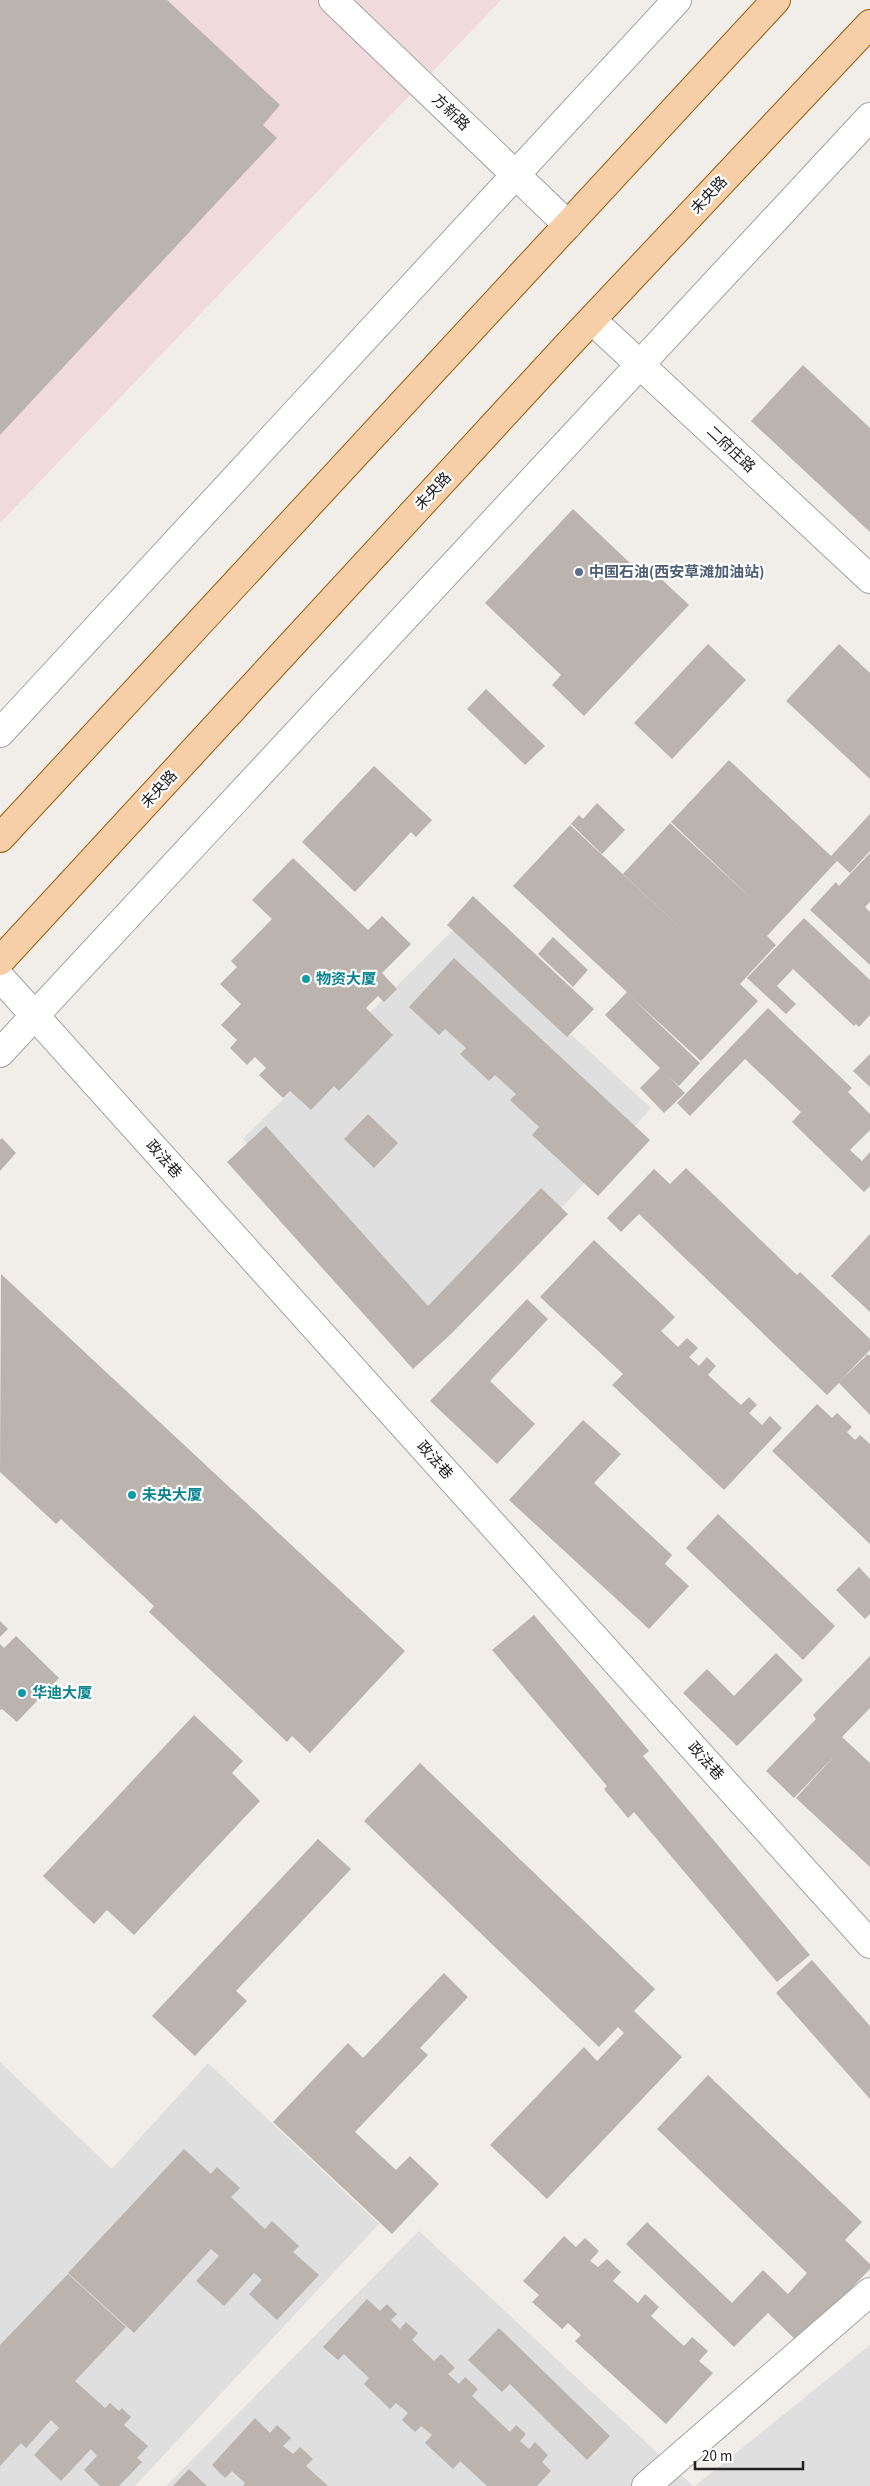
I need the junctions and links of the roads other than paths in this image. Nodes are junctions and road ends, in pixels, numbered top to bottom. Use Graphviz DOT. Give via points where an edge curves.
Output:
graph roads {
  1 [pos="333,0"];
  2 [pos="677,0"];
  3 [pos="776,0"];
  4 [pos="870,24"];
  5 [pos="870,117"];
  6 [pos="516,175"];
  7 [pos="568,225"];
  8 [pos="592,320"];
  9 [pos="640,365"];
  10 [pos="870,579"];
  11 [pos="0,733"];
  12 [pos="0,838"];
  13 [pos="0,961"];
  14 [pos="0,977"];
  15 [pos="35,1016"];
  16 [pos="0,1053"];
  17 [pos="870,1944"];
  18 [pos="870,2292"];
  19 [pos="646,2486"];
  1 -- 6 [label="street, 方新路"];
  2 -- 6 [label="street"];
  3 -- 7 [label="main road"];
  4 -- 8 [label="main road, 未央路"];
  5 -- 9 [label="street"];
  6 -- 7 [label="street, 方新路"];
  6 -- 11 [label="street"];
  7 -- 12 [label="main road"];
  8 -- 9 [label="street, 二府庄路"];
  8 -- 13 [label="main road, 未央路"];
  9 -- 10 [label="street, 二府庄路"];
  9 -- 15 [label="street"];
  14 -- 15 [label="street, 政法巷"];
  15 -- 16 [label="street"];
  15 -- 17 [label="street, 政法巷"];
  18 -- 19 [label="street"];
}
